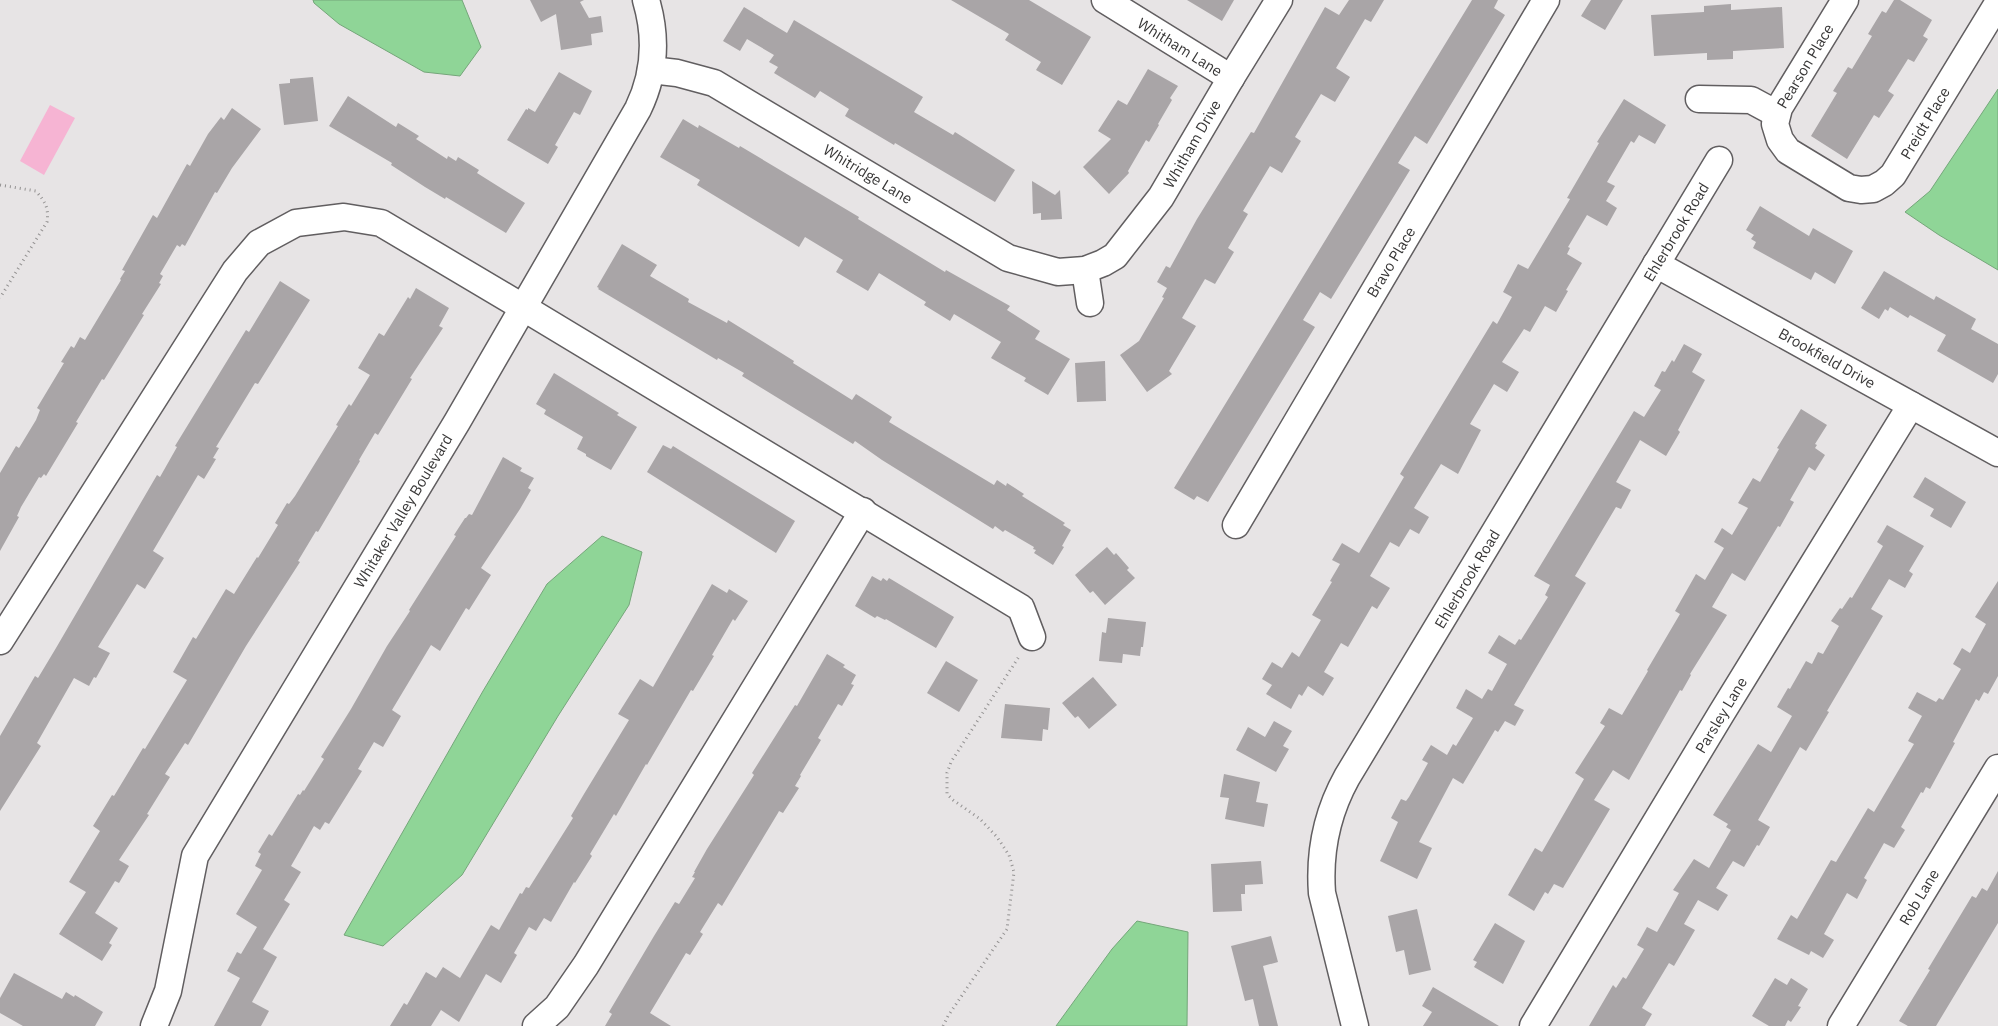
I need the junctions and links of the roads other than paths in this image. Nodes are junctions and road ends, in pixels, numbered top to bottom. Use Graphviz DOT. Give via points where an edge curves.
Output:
graph roads {
  1 [pos="646,0"];
  2 [pos="1105,0"];
  3 [pos="1279,0"];
  4 [pos="1546,0"];
  5 [pos="1844,0"];
  6 [pos="1998,3"];
  7 [pos="651,70"];
  8 [pos="1230,78"];
  9 [pos="1699,99"];
  10 [pos="1777,114"];
  11 [pos="1719,160"];
  12 [pos="1823,172"];
  13 [pos="1656,264"];
  14 [pos="1085,270"];
  15 [pos="1090,303"];
  16 [pos="524,308"];
  17 [pos="1911,404"];
  18 [pos="1998,453"];
  19 [pos="863,511"];
  20 [pos="1236,525"];
  21 [pos="1032,637"];
  22 [pos="0,641"];
  23 [pos="1998,768"];
  24 [pos="154,1026"];
  25 [pos="536,1026"];
  26 [pos="1355,1026"];
  27 [pos="1533,1026"];
  28 [pos="1841,1026"];
  1 -- 7 [label="street, Whitaker Valley Boulevard" via="654,43"];
  2 -- 8 [label="street, Whitham Lane"];
  3 -- 8 [label="street, Whitham Drive"];
  4 -- 20 [label="street, Bravo Place"];
  5 -- 10 [label="street, Pearson Place"];
  6 -- 12 [label="street, Preidt Place" via="1889,180 1873,189 1861,190 1849,188"];
  7 -- 14 [label="street, Whitridge Lane" via="714,83 1008,258 1058,272"];
  7 -- 16 [label="street, Whitaker Valley Boulevard" via="638,109"];
  8 -- 14 [label="street, Whitham Drive" via="1161,197 1143,221 1115,256"];
  9 -- 10 [label="street" via="1751,100"];
  10 -- 12 [label="street, Pearson Place" via="1775,124 1788,151"];
  11 -- 13 [label="street, Ehlerbrook Road"];
  13 -- 17 [label="street, Brookfield Drive"];
  13 -- 26 [label="street, Ehlerbrook Road" via="1347,777 1335,803 1323,846 1322,902"];
  14 -- 15 [label="street"];
  16 -- 19 [label="street"];
  16 -- 22 [label="street" via="381,224 344,217 296,223 259,244 235,270"];
  16 -- 24 [label="street, Whitaker Valley Boulevard" via="195,856 168,990"];
  17 -- 18 [label="street, Brookfield Drive"];
  17 -- 27 [label="street, Parsley Lane"];
  19 -- 21 [label="street" via="1022,608"];
  19 -- 25 [label="street" via="586,965 557,1007"];
  23 -- 28 [label="street, Rob Lane"];
}
